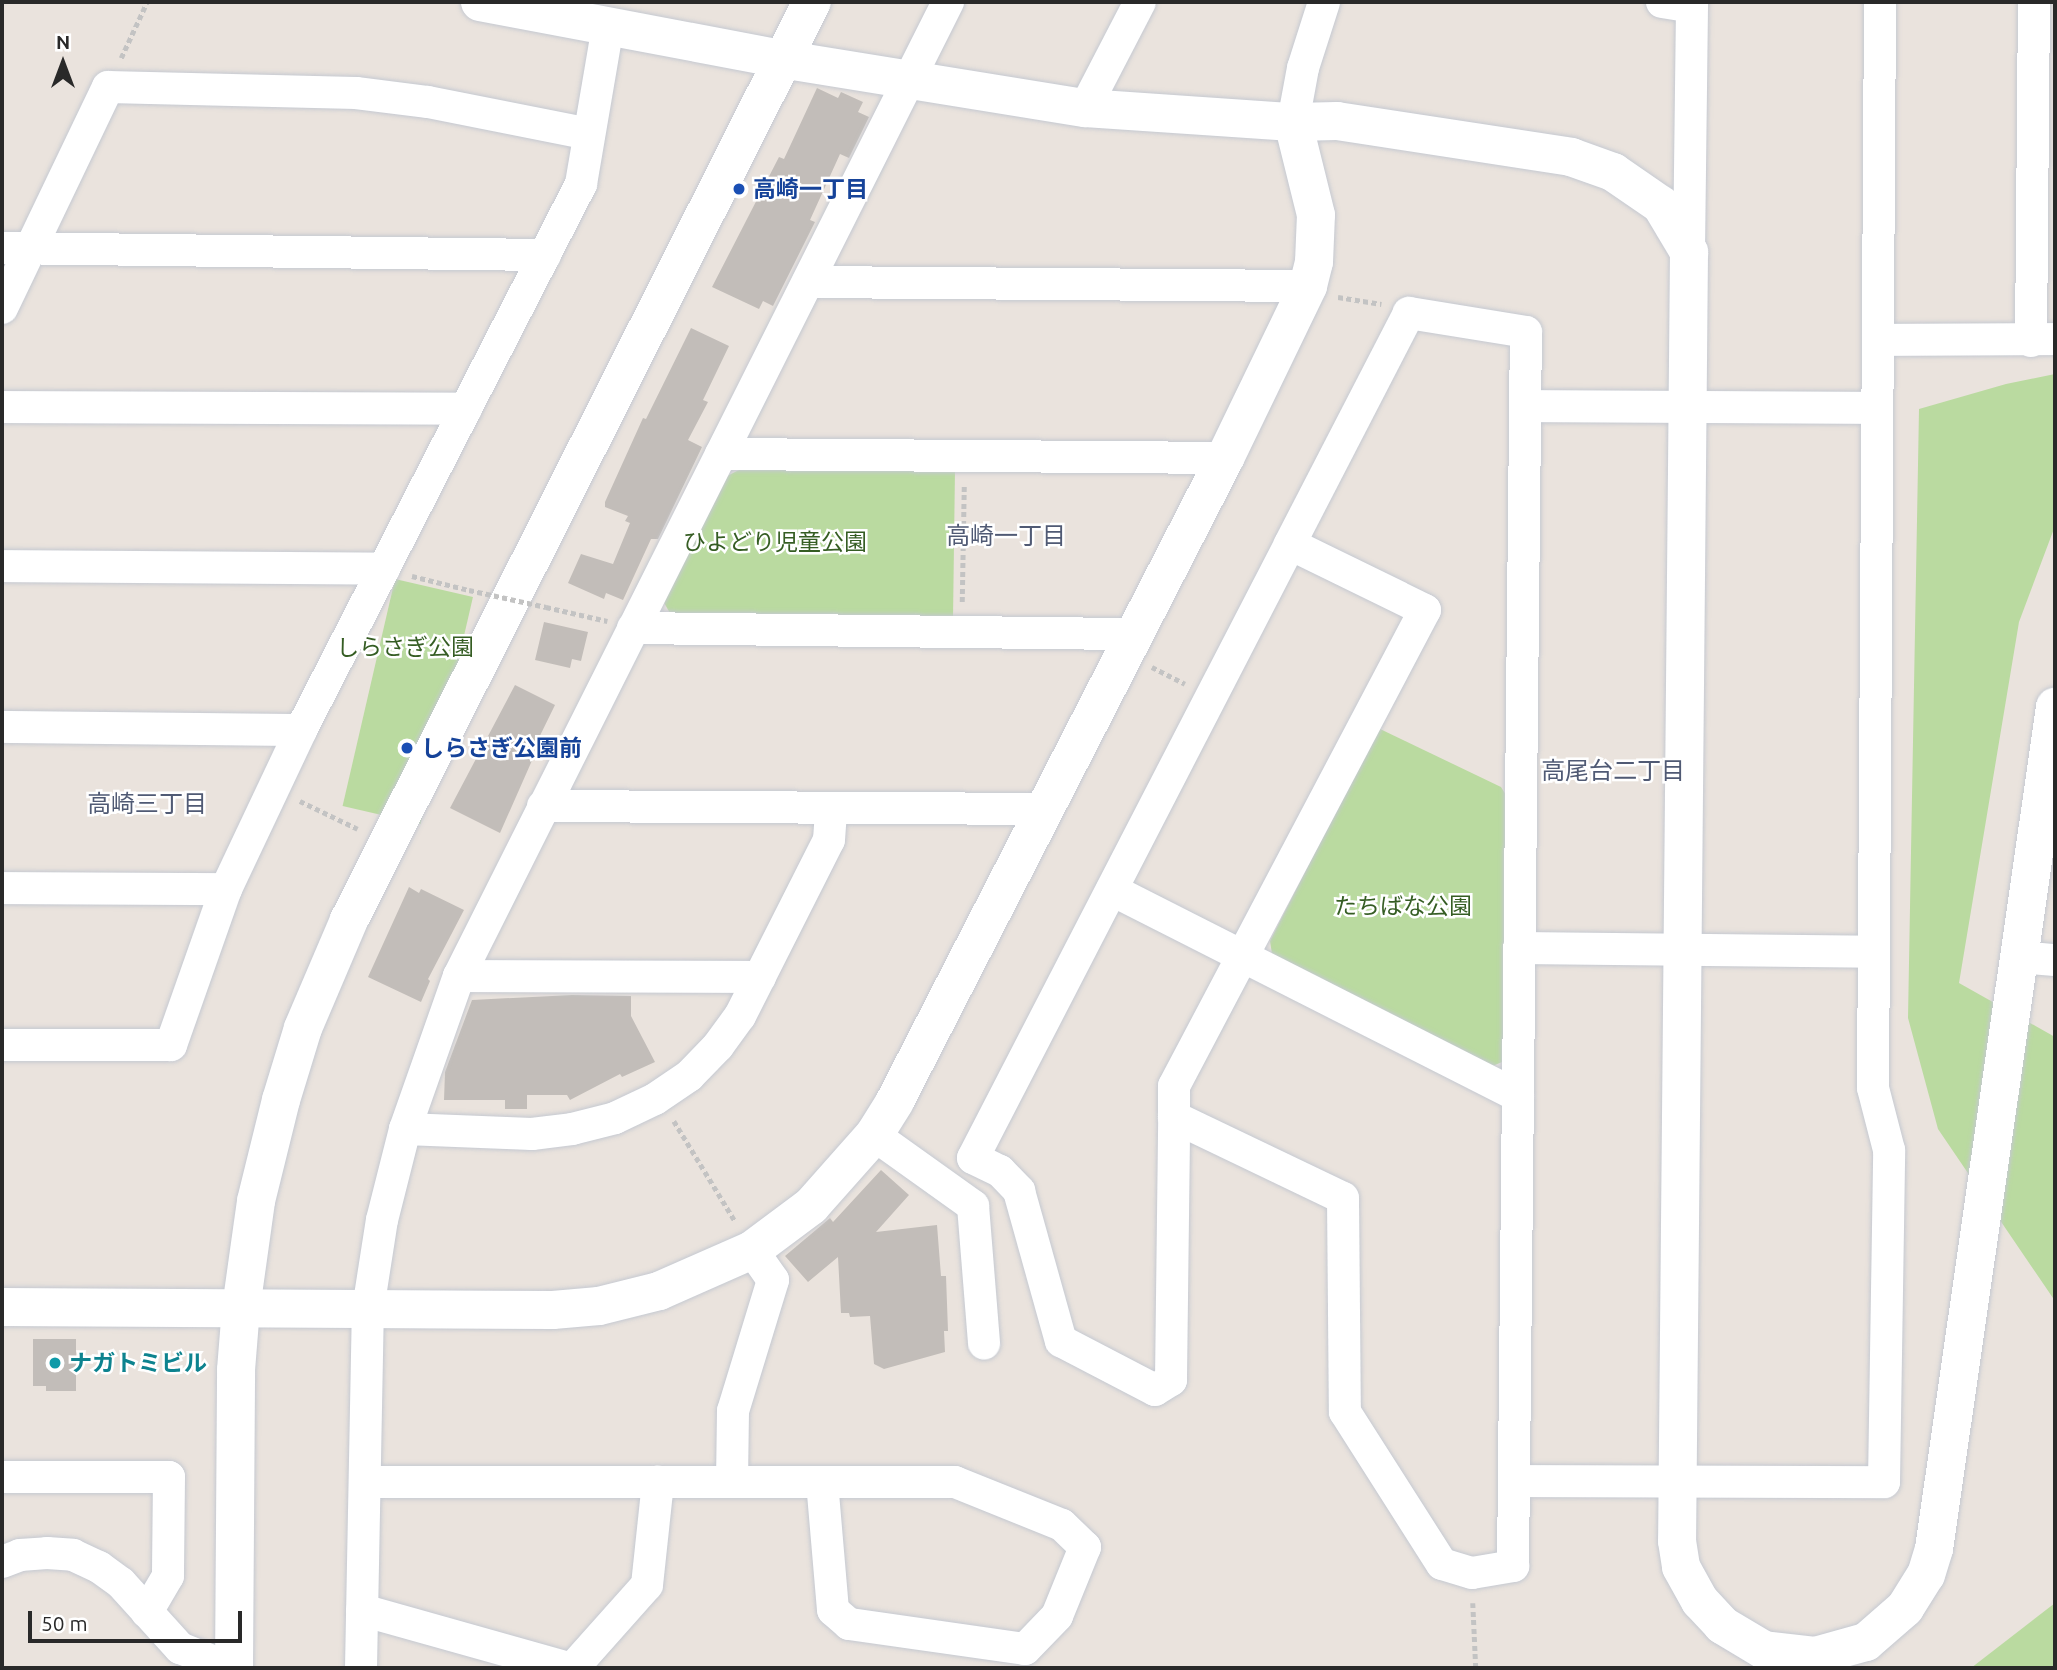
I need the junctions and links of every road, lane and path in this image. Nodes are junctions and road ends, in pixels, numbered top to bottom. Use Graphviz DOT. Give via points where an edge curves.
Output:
graph roads {
  1 [pos="147,2"];
  2 [pos="480,2"];
  3 [pos="812,2"];
  4 [pos="948,2"];
  5 [pos="1140,2"];
  6 [pos="1324,2"];
  7 [pos="1880,2"];
  8 [pos="2034,2"];
  9 [pos="1682,3"];
  10 [pos="608,26"];
  11 [pos="781,59"];
  12 [pos="909,80"];
  13 [pos="108,87"];
  14 [pos="1085,108"];
  15 [pos="1293,122"];
  16 [pos="589,134"];
  17 [pos="16,249"];
  18 [pos="1689,252"];
  19 [pos="545,255"];
  20 [pos="808,282"];
  21 [pos="1322,291"];
  22 [pos="1383,304"];
  23 [pos="2,308"];
  24 [pos="1878,340"];
  25 [pos="2043,340"];
  26 [pos="1525,406"];
  27 [pos="2,407"];
  28 [pos="1687,407"];
  29 [pos="1878,408"];
  30 [pos="466,409"];
  31 [pos="721,454"];
  32 [pos="964,456"];
  33 [pos="1225,458"];
  34 [pos="1290,544"];
  35 [pos="2,566"];
  36 [pos="384,569"];
  37 [pos="633,628"];
  38 [pos="962,632"];
  39 [pos="1137,648"];
  40 [pos="1211,697"];
  41 [pos="2055,707"];
  42 [pos="2,727"];
  43 [pos="301,730"];
  44 [pos="274,789"];
  45 [pos="543,806"];
  46 [pos="831,808"];
  47 [pos="1046,809"];
  48 [pos="360,830"];
  49 [pos="2,888"];
  50 [pos="226,889"];
  51 [pos="1112,890"];
  52 [pos="1519,948"];
  53 [pos="1682,950"];
  54 [pos="1874,952"];
  55 [pos="1243,956"];
  56 [pos="2037,959"];
  57 [pos="459,976"];
  58 [pos="760,977"];
  59 [pos="2,1045"];
  60 [pos="659,1096"];
  61 [pos="1518,1096"];
  62 [pos="1174,1117"];
  63 [pos="405,1129"];
  64 [pos="874,1135"];
  65 [pos="752,1250"];
  66 [pos="2,1307"];
  67 [pos="241,1308"];
  68 [pos="368,1309"];
  69 [pos="984,1344"];
  70 [pos="2,1477"];
  71 [pos="1514,1481"];
  72 [pos="365,1482"];
  73 [pos="658,1482"];
  74 [pos="733,1482"];
  75 [pos="822,1482"];
  76 [pos="1676,1482"];
  77 [pos="2,1562"];
  78 [pos="1472,1573"];
  79 [pos="362,1610"];
  80 [pos="147,1612"];
  81 [pos="232,1668"];
  82 [pos="361,1668"];
  83 [pos="571,1668"];
  84 [pos="1476,1668"];
  1 -- 13 [label="path"];
  2 -- 10 [label="street"];
  3 -- 11 [label="street"];
  4 -- 12 [label="street"];
  5 -- 14 [label="street"];
  6 -- 15 [label="street" via="1303,68"];
  7 -- 24 [label="street"];
  8 -- 25 [label="street"];
  9 -- 18 [label="street"];
  10 -- 11 [label="street"];
  10 -- 16 [label="street"];
  11 -- 12 [label="street"];
  11 -- 67 [label="street" via="321,979 281,1100 256,1201"];
  12 -- 14 [label="street"];
  12 -- 20 [label="street"];
  13 -- 16 [label="street" via="356,93 428,102"];
  13 -- 17 [label="street"];
  14 -- 15 [label="street"];
  15 -- 18 [label="street" via="1337,121 1571,157 1613,172 1661,205"];
  15 -- 21 [label="street" via="1315,215 1314,262"];
  16 -- 19 [label="street" via="581,184"];
  17 -- 19 [label="street"];
  17 -- 23 [label="street"];
  18 -- 28 [label="street"];
  19 -- 30 [label="street"];
  20 -- 21 [label="street"];
  20 -- 31 [label="street"];
  21 -- 22 [label="path"];
  21 -- 33 [label="street"];
  24 -- 25 [label="street"];
  24 -- 29 [label="street"];
  26 -- 28 [label="street"];
  26 -- 34 [label="street" via="1526,332 1409,313"];
  26 -- 52 [label="street"];
  27 -- 30 [label="street"];
  28 -- 29 [label="street"];
  28 -- 53 [label="street"];
  29 -- 54 [label="street"];
  30 -- 36 [label="street"];
  31 -- 32 [label="street"];
  31 -- 37 [label="street"];
  32 -- 33 [label="street"];
  32 -- 38 [label="path"];
  33 -- 39 [label="street"];
  34 -- 40 [label="street"];
  34 -- 55 [label="street" via="1425,610"];
  35 -- 36 [label="street"];
  36 -- 37 [label="path, bridge"];
  36 -- 43 [label="street"];
  37 -- 38 [label="street"];
  37 -- 45 [label="street"];
  38 -- 39 [label="street"];
  39 -- 40 [label="path"];
  39 -- 47 [label="street"];
  40 -- 51 [label="street"];
  41 -- 56 [label="street"];
  42 -- 43 [label="street"];
  43 -- 44 [label="street"];
  44 -- 48 [label="path"];
  44 -- 50 [label="street"];
  45 -- 46 [label="street"];
  45 -- 57 [label="street"];
  46 -- 47 [label="street"];
  46 -- 58 [label="street" via="829,840"];
  47 -- 64 [label="street"];
  49 -- 50 [label="street"];
  50 -- 59 [label="street" via="171,1045"];
  51 -- 55 [label="street"];
  51 -- 62 [label="street" via="973,1158 1000,1171 1019,1191 1061,1341 1154,1390 1171,1380"];
  52 -- 53 [label="street"];
  52 -- 61 [label="street"];
  53 -- 54 [label="street"];
  53 -- 76 [label="street"];
  54 -- 76 [label="street" via="1873,1088 1889,1150 1884,1482"];
  55 -- 61 [label="street"];
  55 -- 62 [label="street" via="1174,1086"];
  56 -- 76 [label="street" via="1934,1549 1918,1591 1889,1625 1866,1642 1815,1656 1764,1650 1723,1625 1689,1586 1677,1541"];
  57 -- 58 [label="street"];
  57 -- 63 [label="street"];
  58 -- 60 [label="street" via="718,1046 689,1076"];
  60 -- 63 [label="street" via="615,1118 572,1129 532,1134"];
  60 -- 65 [label="path"];
  61 -- 71 [label="street"];
  62 -- 78 [label="street" via="1343,1198 1345,1412 1441,1564"];
  63 -- 68 [label="street" via="382,1220"];
  64 -- 65 [label="street" via="828,1189"];
  64 -- 69 [label="street" via="972,1206"];
  65 -- 68 [label="street" via="659,1291 598,1306"];
  65 -- 74 [label="street" via="773,1280 733,1411"];
  66 -- 67 [label="street"];
  67 -- 68 [label="street"];
  67 -- 81 [label="street"];
  68 -- 72 [label="street"];
  70 -- 80 [label="street" via="169,1477 168,1576"];
  71 -- 76 [label="street"];
  71 -- 78 [label="street" via="1513,1566"];
  72 -- 73 [label="street"];
  72 -- 79 [label="street"];
  73 -- 74 [label="street"];
  73 -- 83 [label="street" via="648,1585"];
  74 -- 75 [label="street"];
  75 -- 75 [label="street" via="955,1482 1062,1525 1085,1547 1057,1616 1025,1649 849,1624 833,1610"];
  77 -- 80 [label="street" via="20,1555 73,1555 110,1575"];
  78 -- 84 [label="path"];
  79 -- 82 [label="street"];
  79 -- 83 [label="street"];
  80 -- 81 [label="street" via="180,1648"];
}
